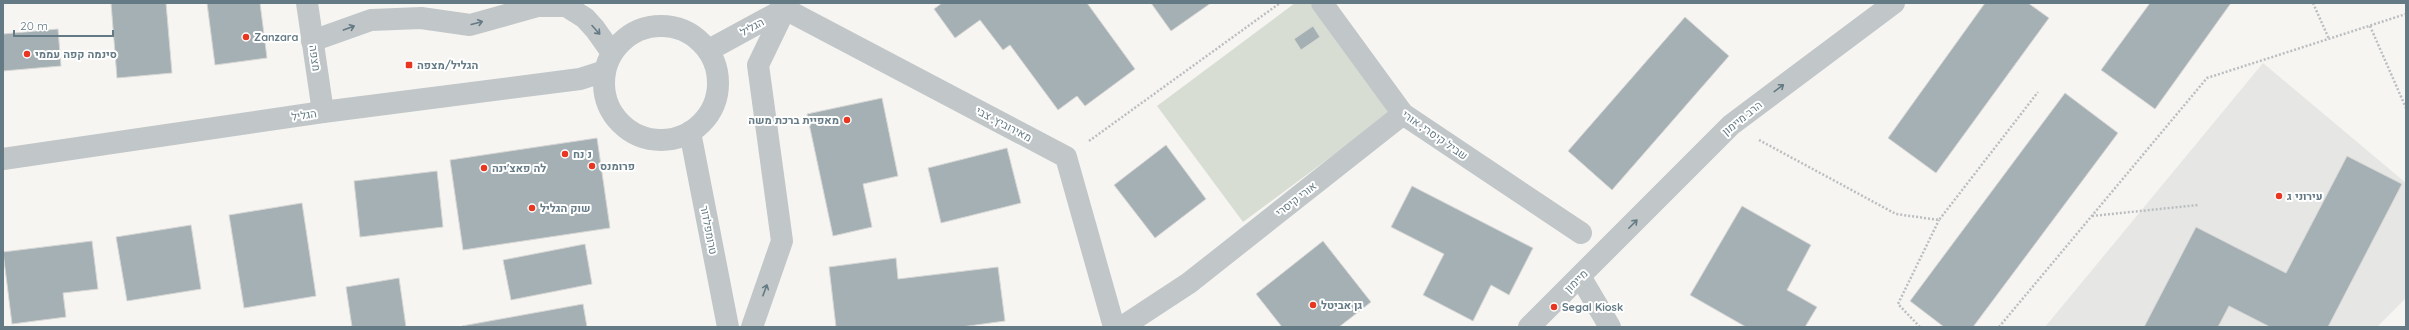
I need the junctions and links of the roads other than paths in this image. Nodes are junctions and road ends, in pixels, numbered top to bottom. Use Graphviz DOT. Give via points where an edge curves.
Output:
graph roads {
  1 [pos="307,3"];
  2 [pos="1322,3"];
  3 [pos="1894,3"];
  4 [pos="790,6"];
  5 [pos="312,41"];
  6 [pos="708,50"];
  7 [pos="609,62"];
  8 [pos="323,112"];
  9 [pos="1403,114"];
  10 [pos="690,132"];
  11 [pos="3,159"];
  12 [pos="1581,233"];
  13 [pos="1606,252"];
  14 [pos="1581,278"];
  15 [pos="728,327"];
  16 [pos="752,327"];
  17 [pos="1114,327"];
  18 [pos="1122,327"];
  19 [pos="1529,327"];
  20 [pos="1610,327"];
  1 -- 5 [label="street, מצפה"];
  2 -- 9 [label="street, שביל קיסרי, אורי"];
  13 -- 3 [label="street, הרב מיימון, one-way" via="1731,125"];
  4 -- 6 [label="street, הגליל"];
  16 -- 4 [label="street, one-way" via="782,241 758,66"];
  4 -- 17 [label="street, מאירוביץ, צבי" via="1066,157"];
  5 -- 7 [label="street, one-way" via="371,20 421,18 470,25 538,6 566,6 585,18 595,29"];
  5 -- 8 [label="street, מצפה"];
  6 -- 7 [label="street" via="695,36 678,27 660,25 641,29 624,39"];
  6 -- 10 [label="street" via="717,67 718,86 714,104 705,120"];
  7 -- 8 [label="street, הגליל" via="580,79"];
  7 -- 10 [label="street" via="604,89 609,107 620,123 636,134 654,140 672,139"];
  8 -- 11 [label="street, הגליל"];
  9 -- 12 [label="street, שביל קיסרי, אורי"];
  9 -- 18 [label="street, אורי קיסרי" via="1189,283"];
  10 -- 15 [label="street, טרומפלדור"];
  13 -- 14 [label="street, מיימון"];
  14 -- 19 [label="street, מיימון"];
  14 -- 20 [label="street"];
}
